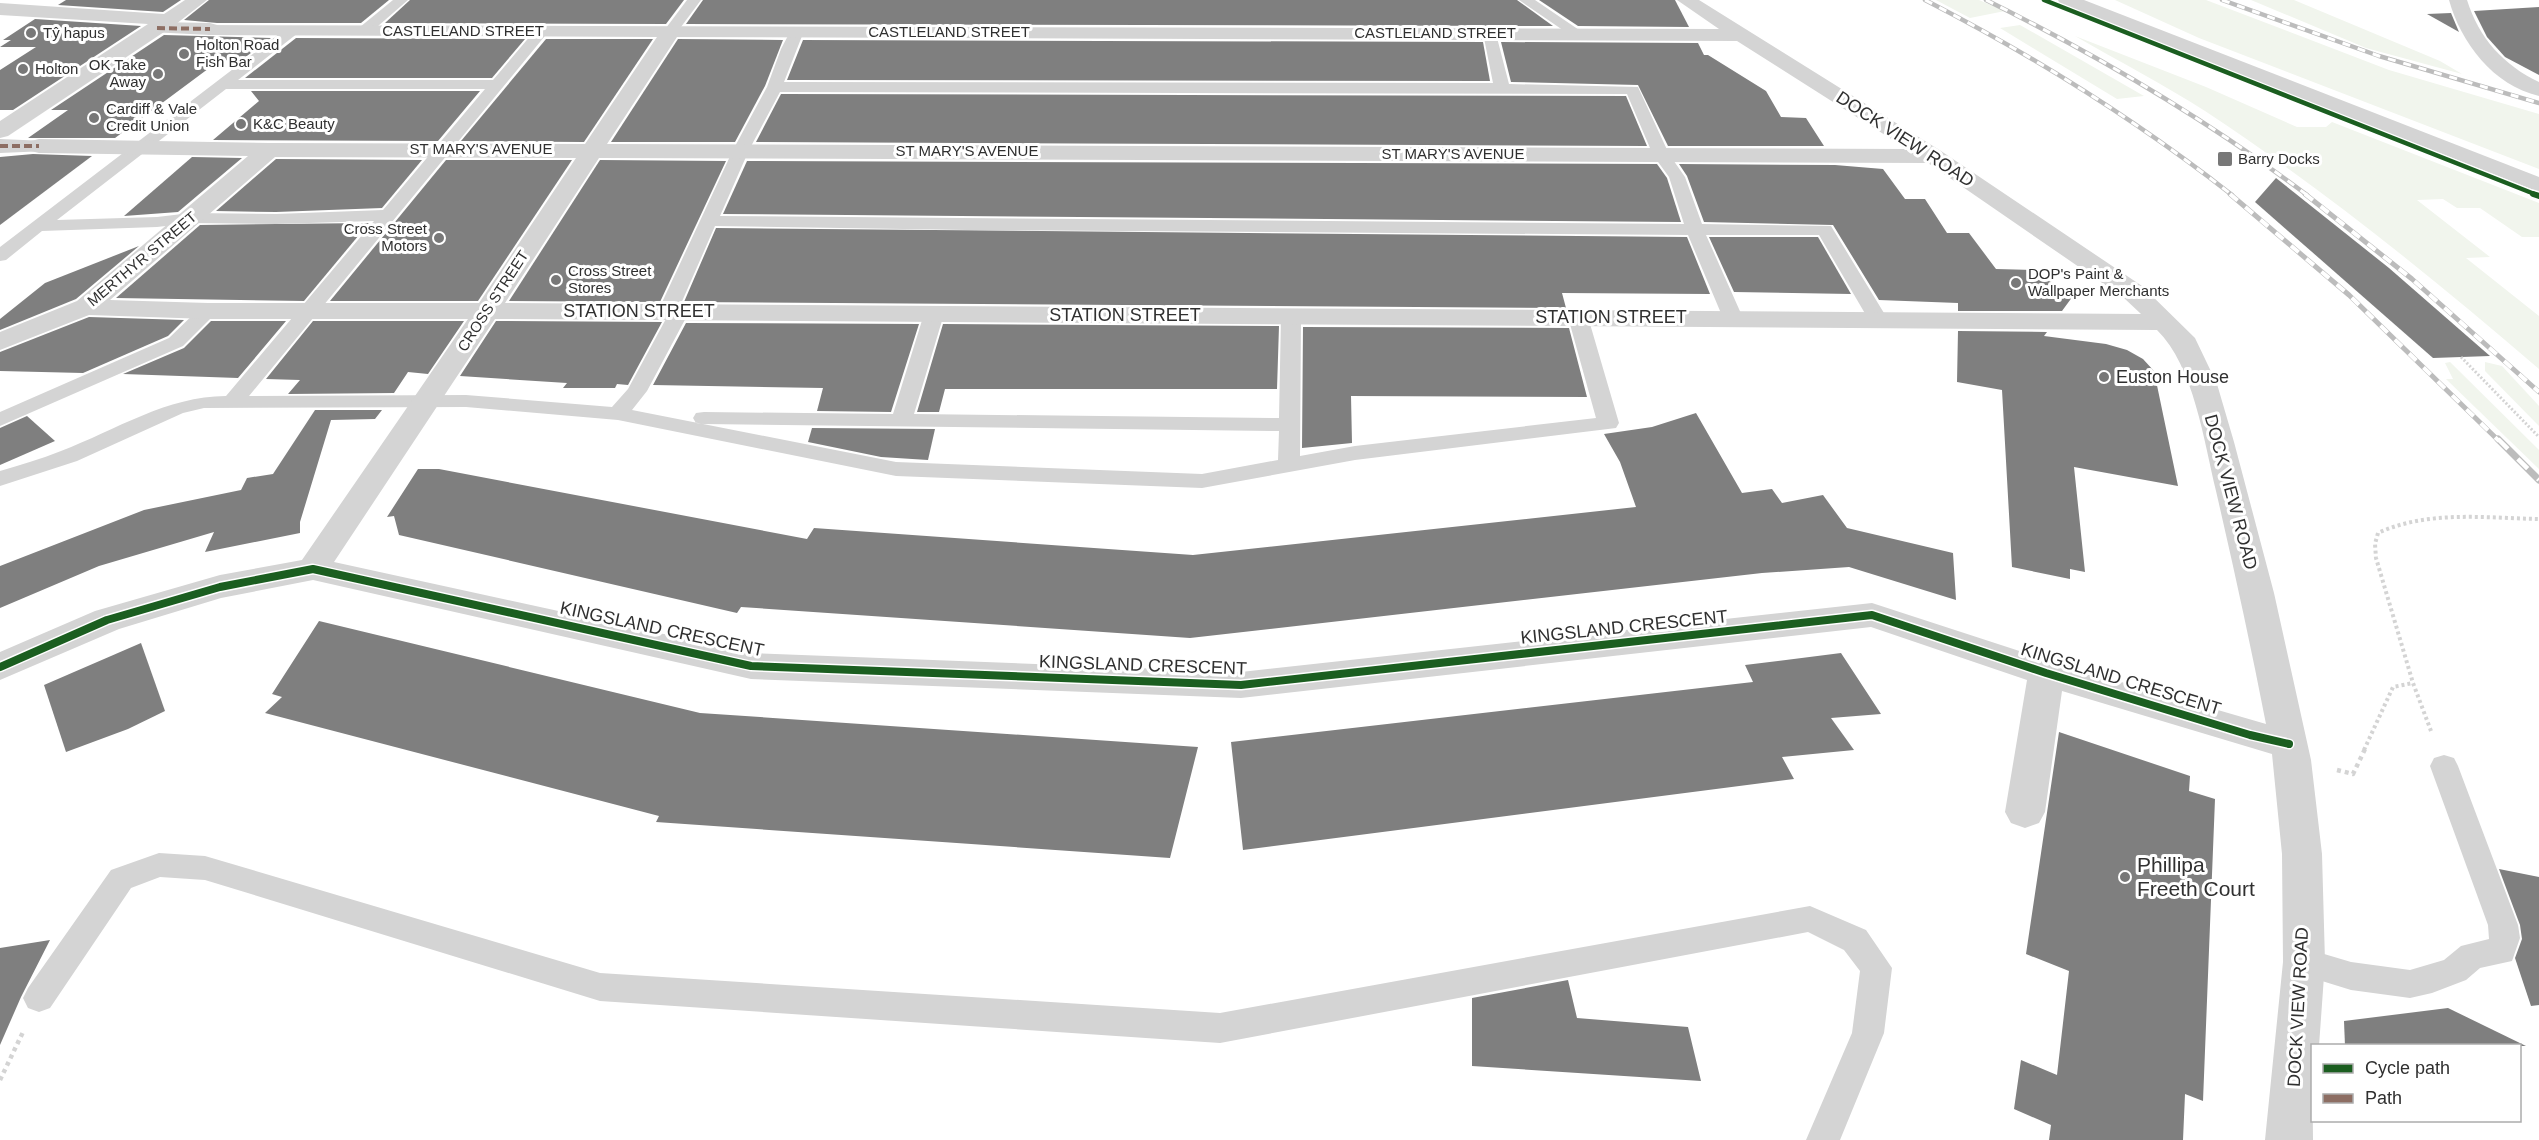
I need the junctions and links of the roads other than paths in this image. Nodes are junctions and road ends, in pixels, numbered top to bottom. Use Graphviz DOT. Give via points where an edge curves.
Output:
graph roads {
  1 [pos="198,0"];
  2 [pos="401,0"];
  3 [pos="694,0"];
  4 [pos="1526,0"];
  5 [pos="1686,0"];
  6 [pos="2067,0"];
  7 [pos="2458,0"];
  8 [pos="0,9"];
  9 [pos="163,24"];
  10 [pos="293,30"];
  11 [pos="365,30"];
  12 [pos="542,31"];
  13 [pos="797,31"];
  14 [pos="670,32"];
  15 [pos="1490,33"];
  16 [pos="1578,34"];
  17 [pos="1742,35"];
  18 [pos="222,84"];
  19 [pos="497,85"];
  20 [pos="775,87"];
  21 [pos="1502,88"];
  22 [pos="2539,90"];
  23 [pos="0,131"];
  24 [pos="0,146"];
  25 [pos="138,148"];
  26 [pos="445,149"];
  27 [pos="592,149"];
  28 [pos="269,150"];
  29 [pos="741,150"];
  30 [pos="1661,154"];
  31 [pos="1933,156"];
  32 [pos="2539,185"];
  33 [pos="389,215"];
  34 [pos="191,218"];
  35 [pos="710,220"];
  36 [pos="38,226"];
  37 [pos="1695,230"];
  38 [pos="0,256"];
  39 [pos="86,307"];
  40 [pos="208,311"];
  41 [pos="308,311"];
  42 [pos="487,311"];
  43 [pos="674,311"];
  44 [pos="934,314"];
  45 [pos="1291,316"];
  46 [pos="1578,317"];
  47 [pos="1732,318"];
  48 [pos="1877,318"];
  49 [pos="2164,322"];
  50 [pos="0,342"];
  51 [pos="233,400"];
  52 [pos="428,400"];
  53 [pos="618,414"];
  54 [pos="0,420"];
  55 [pos="901,420"];
  56 [pos="1289,425"];
  57 [pos="1289,465"];
  58 [pos="0,479"];
  59 [pos="314,569"];
  60 [pos="0,667"];
  61 [pos="2046,673"];
  62 [pos="2290,752"];
  63 [pos="2444,766"];
  64 [pos="2025,812"];
  65 [pos="2304,962"];
  66 [pos="39,998"];
  67 [pos="1823,1140"];
  68 [pos="2289,1140"];
  1 -- 9 [label="street"];
  2 -- 11 [label="lane"];
  3 -- 14 [label="lane"];
  4 -- 16 [label="lane"];
  5 -- 17 [label="street, DOCK VIEW ROAD"];
  6 -- 32 [label="street"];
  7 -- 22 [label="street" via="2462,18 2481,49 2511,75"];
  8 -- 9 [label="street, CASTLELAND STREET"];
  9 -- 10 [label="street, CASTLELAND STREET"];
  9 -- 23 [label="street"];
  10 -- 11 [label="street, CASTLELAND STREET"];
  10 -- 18 [label="lane"];
  11 -- 12 [label="street, CASTLELAND STREET"];
  12 -- 14 [label="street, CASTLELAND STREET"];
  12 -- 19 [label="lane"];
  13 -- 14 [label="street, CASTLELAND STREET"];
  13 -- 15 [label="street, CASTLELAND STREET"];
  13 -- 20 [label="lane"];
  14 -- 27 [label="street, CROSS STREET"];
  15 -- 16 [label="street, CASTLELAND STREET"];
  15 -- 21 [label="lane"];
  16 -- 17 [label="street, CASTLELAND STREET"];
  17 -- 31 [label="street, DOCK VIEW ROAD"];
  18 -- 19 [label="lane"];
  18 -- 25 [label="lane"];
  19 -- 26 [label="lane"];
  20 -- 21 [label="lane"];
  20 -- 29 [label="lane"];
  21 -- 30 [label="lane" via="1633,90"];
  24 -- 25 [label="street, ST MARY'S AVENUE"];
  25 -- 28 [label="street, ST MARY'S AVENUE"];
  25 -- 36 [label="lane"];
  26 -- 27 [label="street, ST MARY'S AVENUE"];
  26 -- 28 [label="street, ST MARY'S AVENUE"];
  26 -- 33 [label="lane"];
  27 -- 29 [label="street, ST MARY'S AVENUE"];
  27 -- 42 [label="street, CROSS STREET"];
  28 -- 34 [label="street, MERTHYR STREET"];
  29 -- 30 [label="street, ST MARY'S AVENUE"];
  29 -- 35 [label="lane"];
  30 -- 31 [label="street, ST MARY'S AVENUE"];
  30 -- 37 [label="lane" via="1677,177"];
  31 -- 49 [label="street, DOCK VIEW ROAD" via="2133,292"];
  33 -- 34 [label="lane"];
  33 -- 41 [label="lane"];
  34 -- 36 [label="lane"];
  34 -- 39 [label="street, MERTHYR STREET"];
  35 -- 37 [label="lane"];
  35 -- 43 [label="lane"];
  36 -- 38 [label="lane"];
  37 -- 47 [label="lane"];
  37 -- 48 [label="lane" via="1825,230"];
  39 -- 40 [label="street, STATION STREET"];
  39 -- 50 [label="street, MERTHYR STREET"];
  40 -- 41 [label="street, STATION STREET"];
  40 -- 54 [label="lane" via="176,342"];
  41 -- 42 [label="street, STATION STREET"];
  41 -- 51 [label="lane"];
  42 -- 43 [label="street, STATION STREET"];
  42 -- 52 [label="street, CROSS STREET"];
  43 -- 44 [label="street, STATION STREET"];
  43 -- 53 [label="lane" via="637,391"];
  44 -- 45 [label="street, STATION STREET"];
  44 -- 55 [label="lane"];
  45 -- 46 [label="street, STATION STREET"];
  45 -- 56 [label="lane"];
  46 -- 47 [label="street, STATION STREET"];
  46 -- 57 [label="lane" via="1608,423 1355,453"];
  47 -- 48 [label="street, STATION STREET"];
  48 -- 49 [label="street, STATION STREET"];
  49 -- 62 [label="street, DOCK VIEW ROAD" via="2181,338 2203,384 2258,593"];
  51 -- 52 [label="lane"];
  51 -- 58 [label="lane" via="176,409 69,456"];
  52 -- 53 [label="lane"];
  52 -- 59 [label="street, CROSS STREET"];
  53 -- 55 [label="lane" via="738,420"];
  53 -- 57 [label="lane" via="896,469 1202,481"];
  55 -- 56 [label="lane"];
  56 -- 57 [label="lane"];
  59 -- 60 [label="street, KINGSLAND CRESCENT" via="220,587 107,620"];
  59 -- 61 [label="street, KINGSLAND CRESCENT" via="751,666 1241,686 1872,615"];
  61 -- 62 [label="street, KINGSLAND CRESCENT" via="2238,731"];
  61 -- 64 [label="street"];
  62 -- 65 [label="street, DOCK VIEW ROAD" via="2302,854"];
  63 -- 65 [label="lane" via="2503,925 2501,951 2472,956 2455,970 2410,984 2351,976"];
  65 -- 68 [label="street, DOCK VIEW ROAD"];
  66 -- 67 [label="lane" via="121,879 159,865 205,868 600,987 1220,1028 1810,919 1855,940 1876,968 1868,1033"];
}
